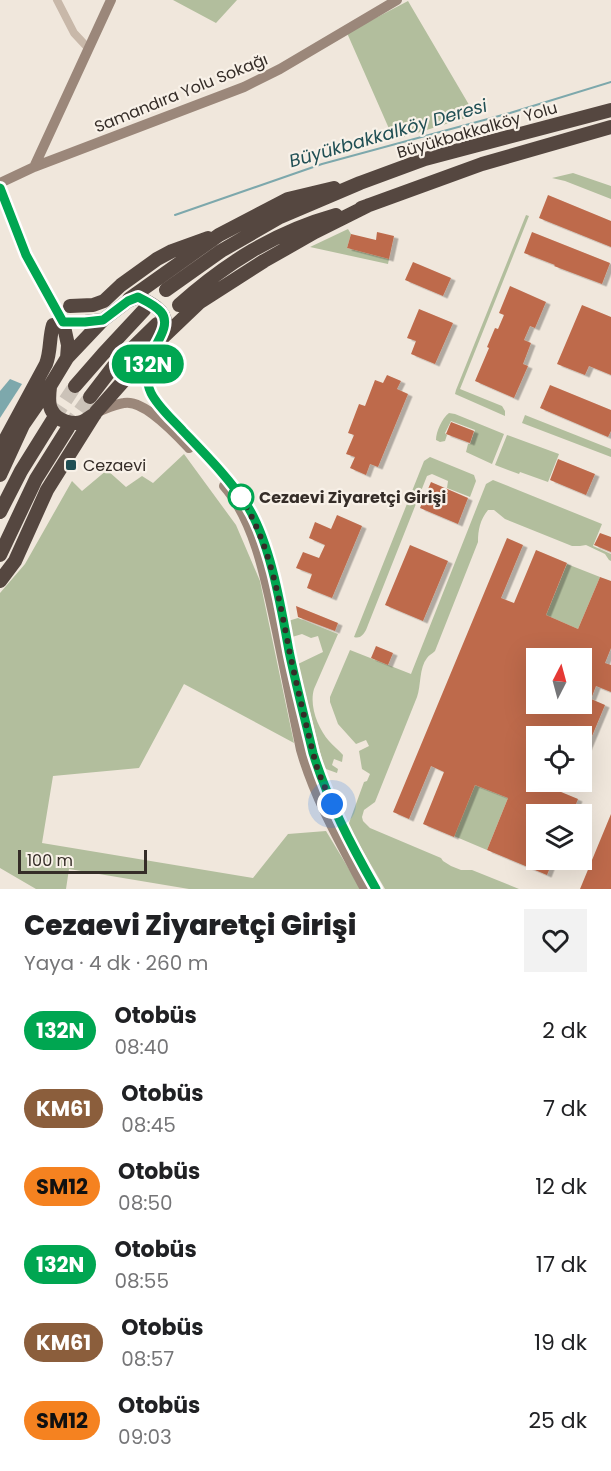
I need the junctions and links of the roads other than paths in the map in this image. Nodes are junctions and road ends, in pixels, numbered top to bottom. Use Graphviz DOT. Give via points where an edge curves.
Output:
graph roads {
  1 [pos="57,0"];
  2 [pos="111,0"];
  3 [pos="397,0"];
  4 [pos="88,48"];
  5 [pos="611,110"];
  6 [pos="611,128"];
  7 [pos="34,167"];
  8 [pos="0,183"];
  9 [pos="360,183"];
  10 [pos="0,188"];
  11 [pos="369,205"];
  12 [pos="219,235"];
  13 [pos="166,290"];
  14 [pos="128,301"];
  15 [pos="178,305"];
  16 [pos="70,306"];
  17 [pos="144,310"];
  18 [pos="103,320"];
  19 [pos="58,323"];
  20 [pos="157,324"];
  21 [pos="157,343"];
  22 [pos="67,358"];
  23 [pos="50,386"];
  24 [pos="75,387"];
  25 [pos="90,397"];
  26 [pos="96,412"];
  27 [pos="54,418"];
  28 [pos="68,428"];
  29 [pos="1,472"];
  30 [pos="0,513"];
  31 [pos="0,555"];
  32 [pos="0,581"];
  33 [pos="365,889"];
  34 [pos="376,889"];
  1 -- 4 [label="street" via="74,33"];
  2 -- 4 [label="main road"];
  3 -- 7 [label="main road, Samandıra Yolu Sokağı" via="253,83"];
  4 -- 7 [label="main road"];
  5 -- 9 [label="highway, Büyükbakkalköy Yolu" via="425,159"];
  6 -- 11 [label="highway, Büyükbakkalköy Yolu" via="482,164"];
  7 -- 8 [label="main road, Samandıra Yolu Sokağı"];
  9 -- 12 [label="highway" via="288,199"];
  9 -- 13 [label="highway, Büyükbakkalköy Yolu" via="280,217 221,251"];
  10 -- 19 [label="main road"];
  11 -- 15 [label="highway, Büyükbakkalköy Yolu" via="308,223 268,241 236,260"];
  11 -- 21 [label="highway" via="264,261 200,302"];
  12 -- 14 [label="highway"];
  12 -- 16 [label="highway" via="172,250 104,301"];
  14 -- 18 [label="highway"];
  14 -- 21 [label="highway" via="138,297 163,313 165,324"];
  17 -- 24 [label="highway"];
  18 -- 19 [label="highway"];
  18 -- 22 [label="highway"];
  19 -- 22 [label="highway" via="68,345"];
  19 -- 29 [label="highway" via="50,336 46,364 6,438"];
  20 -- 25 [label="highway" via="113,367"];
  21 -- 26 [label="highway"];
  21 -- 34 [label="main road" via="147,372 152,396 251,512 269,560 318,771"];
  22 -- 23 [label="highway"];
  23 -- 26 [label="highway" via="52,412 62,420 76,423"];
  23 -- 29 [label="highway" via="23,425"];
  26 -- 32 [label="highway" via="47,490 15,561"];
  26 -- 33 [label="main road" via="126,402 141,406 161,420 230,492 261,563 308,774"];
  27 -- 30 [label="highway"];
  28 -- 31 [label="highway" via="36,479"];
}
